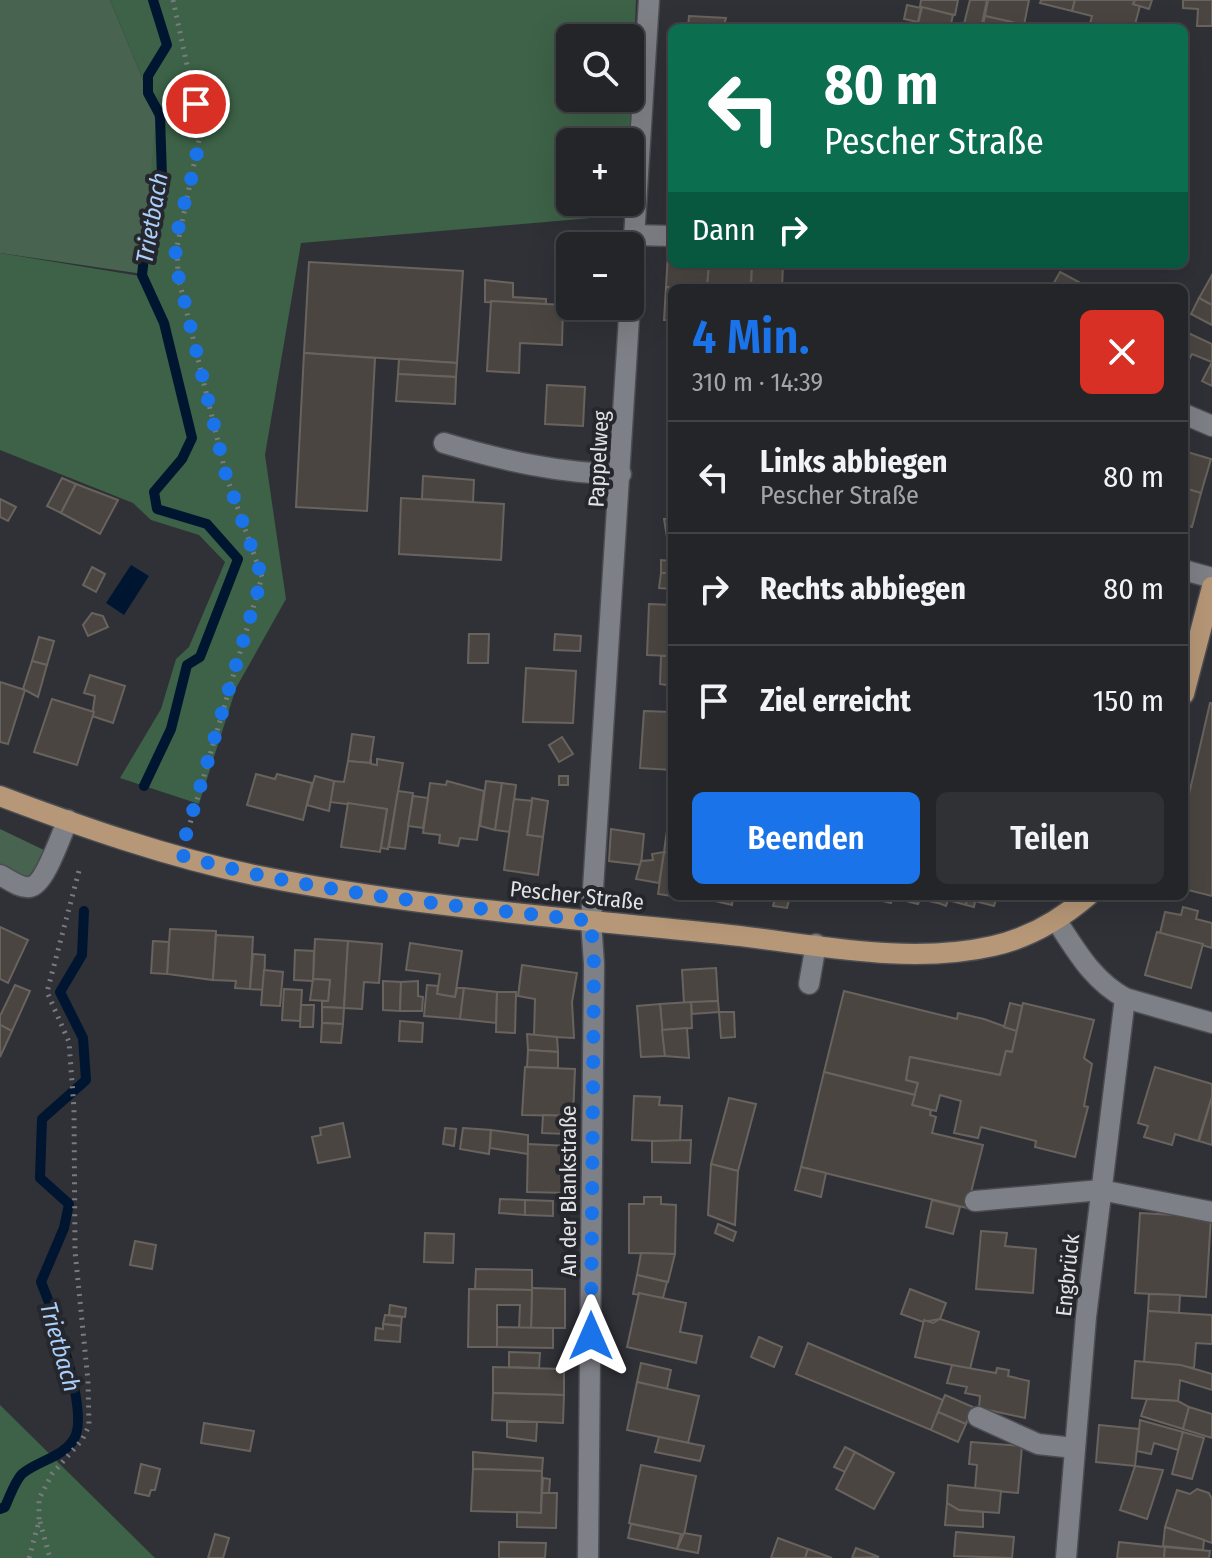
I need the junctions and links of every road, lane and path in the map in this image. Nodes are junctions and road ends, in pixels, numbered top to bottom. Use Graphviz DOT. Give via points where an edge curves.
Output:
graph roads {
  1 [pos="173,0"];
  2 [pos="649,0"];
  3 [pos="635,232"];
  4 [pos="644,235"];
  5 [pos="668,236"];
  6 [pos="630,320"];
  7 [pos="1188,416"];
  8 [pos="1212,426"];
  9 [pos="444,443"];
  10 [pos="621,474"];
  11 [pos="1188,571"];
  12 [pos="1212,578"];
  13 [pos="1212,587"];
  14 [pos="1188,679"];
  15 [pos="0,796"];
  16 [pos="68,820"];
  17 [pos="96,829"];
  18 [pos="180,855"];
  19 [pos="0,875"];
  20 [pos="1083,900"];
  21 [pos="1056,920"];
  22 [pos="591,921"];
  23 [pos="816,944"];
  24 [pos="809,984"];
  25 [pos="1125,998"];
  26 [pos="1212,1023"];
  27 [pos="1101,1190"];
  28 [pos="975,1201"];
  29 [pos="1212,1212"];
  30 [pos="978,1417"];
  31 [pos="1074,1448"];
  32 [pos="39,1521"];
  33 [pos="29,1558"];
  34 [pos="50,1558"];
  35 [pos="588,1558"];
  36 [pos="1066,1558"];
  1 -- 18 [label="path" via="201,130 176,266 226,475 262,577"];
  2 -- 3 [label="street, Pappelweg"];
  4 -- 5 [label="street"];
  6 -- 10 [label="street, Pappelweg"];
  7 -- 8 [label="street"];
  9 -- 10 [label="street" via="584,474"];
  10 -- 22 [label="street, Pappelweg"];
  11 -- 12 [label="street"];
  13 -- 14 [label="main road"];
  15 -- 16 [label="main road, Pescher Straße"];
  16 -- 17 [label="main road, Pescher Straße"];
  16 -- 19 [label="street" via="34,887"];
  17 -- 18 [label="main road, Pescher Straße"];
  17 -- 32 [label="path" via="47,992 69,1042 75,1251 89,1426 52,1474 39,1499"];
  18 -- 22 [label="main road, Pescher Straße" via="332,888"];
  20 -- 21 [label="main road, Pescher Straße"];
  21 -- 23 [label="main road, Pescher Straße" via="1010,941 958,951"];
  21 -- 25 [label="street" via="1100,981"];
  22 -- 23 [label="main road, Pescher Straße"];
  22 -- 35 [label="street, An der Blankstraße"];
  23 -- 24 [label="street"];
  25 -- 26 [label="street"];
  25 -- 27 [label="street, Engbrück"];
  27 -- 28 [label="street"];
  27 -- 29 [label="street"];
  27 -- 31 [label="street, Engbrück"];
  30 -- 31 [label="street" via="1038,1444"];
  31 -- 36 [label="street, Engbrück"];
  32 -- 33 [label="path"];
  32 -- 34 [label="path"];
}
